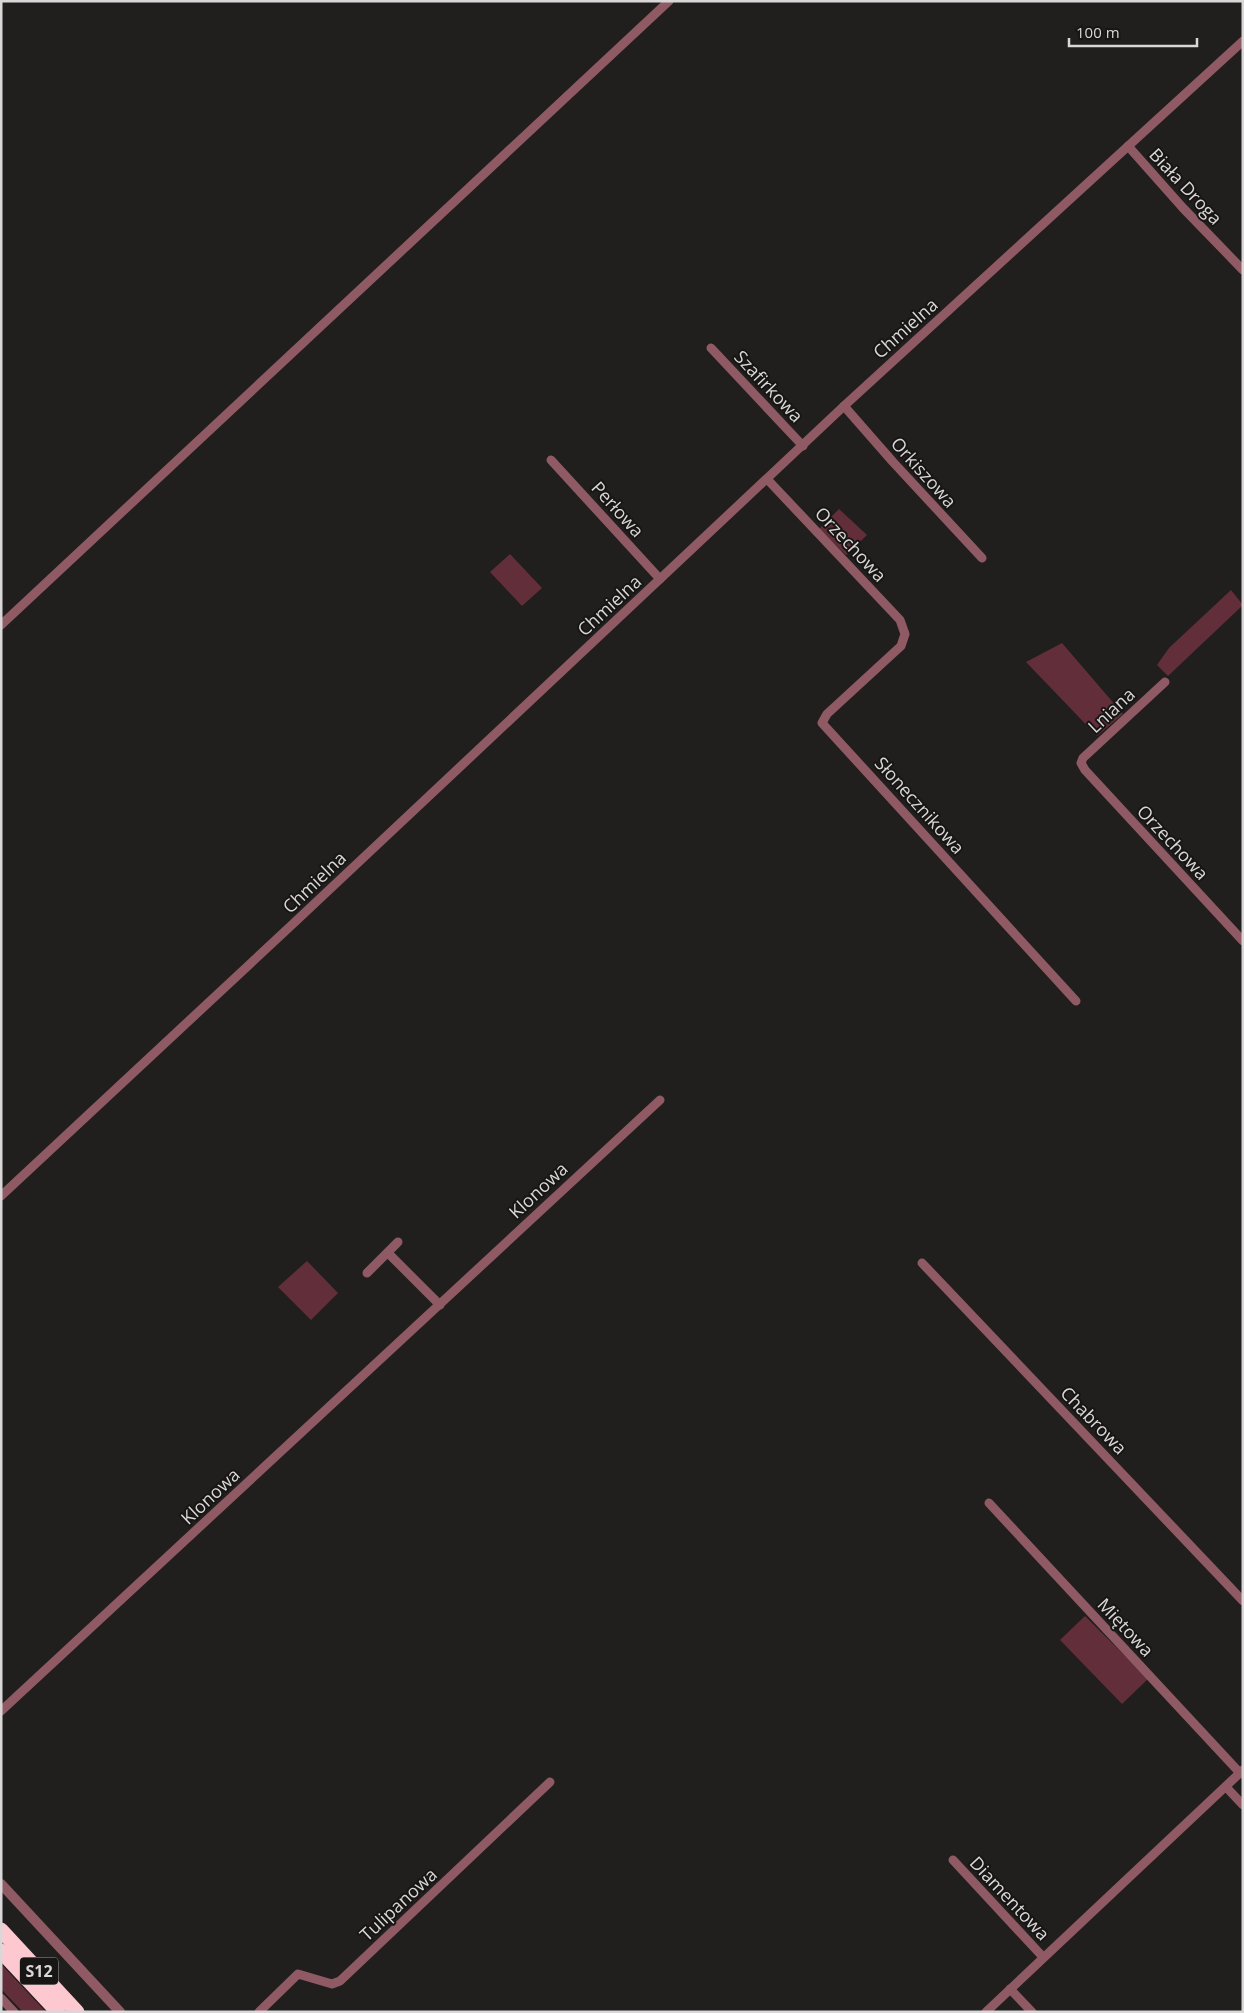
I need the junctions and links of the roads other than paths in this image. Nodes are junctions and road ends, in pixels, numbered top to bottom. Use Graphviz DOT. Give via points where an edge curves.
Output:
graph roads {
  1 [pos="669,1"];
  2 [pos="1243,41"];
  3 [pos="1128,146"];
  4 [pos="1243,270"];
  5 [pos="711,348"];
  6 [pos="844,406"];
  7 [pos="803,446"];
  8 [pos="551,460"];
  9 [pos="767,479"];
  10 [pos="982,558"];
  11 [pos="660,579"];
  12 [pos="1,625"];
  13 [pos="905,634"];
  14 [pos="1165,682"];
  15 [pos="1081,763"];
  16 [pos="1243,941"];
  17 [pos="1076,1000"];
  18 [pos="660,1100"];
  19 [pos="1,1196"];
  20 [pos="398,1242"];
  21 [pos="388,1253"];
  22 [pos="922,1263"];
  23 [pos="367,1273"];
  24 [pos="440,1305"];
  25 [pos="988,1503"];
  26 [pos="1243,1601"];
  27 [pos="1,1711"];
  28 [pos="1241,1772"];
  29 [pos="550,1782"];
  30 [pos="1226,1787"];
  31 [pos="1243,1805"];
  32 [pos="953,1860"];
  33 [pos="1,1884"];
  34 [pos="1,1930"];
  35 [pos="1,1951"];
  36 [pos="1044,1957"];
  37 [pos="1010,1989"];
  38 [pos="1,1998"];
  39 [pos="14,2012"];
  40 [pos="58,2012"];
  41 [pos="78,2012"];
  42 [pos="120,2012"];
  43 [pos="259,2012"];
  44 [pos="986,2012"];
  45 [pos="1032,2012"];
  1 -- 12 [label="street"];
  2 -- 3 [label="street, Chmielna"];
  3 -- 4 [label="street, Biała Droga"];
  3 -- 6 [label="street, Chmielna"];
  5 -- 7 [label="street, Szafirkowa"];
  6 -- 7 [label="street, Chmielna"];
  6 -- 10 [label="street, Orkiszowa"];
  7 -- 9 [label="street, Chmielna"];
  8 -- 11 [label="street, Perłowa"];
  9 -- 11 [label="street, Chmielna"];
  9 -- 13 [label="street, Orzechowa" via="900,620"];
  11 -- 19 [label="street, Chmielna"];
  13 -- 17 [label="street, Słonecznikowa" via="901,646 826,714 822,723"];
  14 -- 15 [label="street, Lniana"];
  15 -- 16 [label="street, Orzechowa"];
  18 -- 24 [label="street, Klonowa"];
  20 -- 21 [label="street"];
  21 -- 23 [label="street"];
  21 -- 24 [label="street"];
  22 -- 26 [label="street, Chabrowa"];
  24 -- 27 [label="street, Klonowa"];
  25 -- 28 [label="street, Miętowa"];
  28 -- 30 [label="street"];
  29 -- 43 [label="street, Tulipanowa" via="340,1981 332,1984 298,1974"];
  30 -- 31 [label="street"];
  30 -- 36 [label="street"];
  32 -- 36 [label="street, Diamentowa"];
  33 -- 42 [label="street"];
  34 -- 41 [label="highway, S12"];
  35 -- 40 [label="highway, S12"];
  36 -- 37 [label="street"];
  37 -- 44 [label="street"];
  37 -- 45 [label="street"];
  38 -- 39 [label="street"];
}
